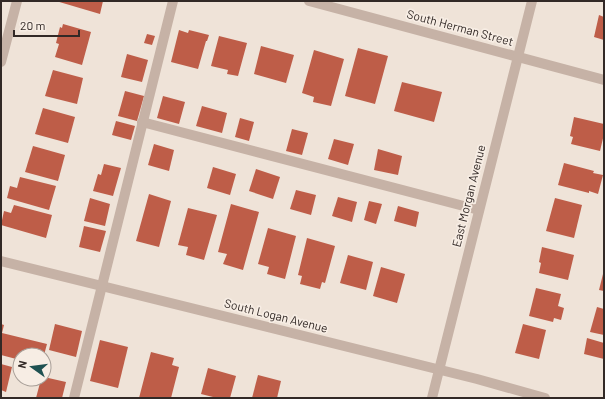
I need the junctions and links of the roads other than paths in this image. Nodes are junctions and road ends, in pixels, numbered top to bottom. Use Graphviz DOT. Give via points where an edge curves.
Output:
graph roads {
  1 [pos="17,1"];
  2 [pos="173,1"];
  3 [pos="308,1"];
  4 [pos="532,1"];
  5 [pos="518,56"];
  6 [pos="1,62"];
  7 [pos="604,80"];
  8 [pos="142,122"];
  9 [pos="479,210"];
  10 [pos="1,261"];
  11 [pos="102,285"];
  12 [pos="439,370"];
  13 [pos="74,398"];
  14 [pos="432,398"];
  15 [pos="545,398"];
  1 -- 6 [label="street"];
  2 -- 8 [label="street"];
  3 -- 5 [label="street, South Herman Street"];
  4 -- 5 [label="street, East Morgan Avenue"];
  5 -- 7 [label="street, South Herman Street"];
  5 -- 9 [label="street, East Morgan Avenue"];
  8 -- 9 [label="street"];
  8 -- 11 [label="street"];
  9 -- 12 [label="street, East Morgan Avenue"];
  10 -- 11 [label="street, South Logan Avenue"];
  11 -- 12 [label="street, South Logan Avenue"];
  11 -- 13 [label="street"];
  12 -- 14 [label="street, East Morgan Avenue"];
  12 -- 15 [label="street, South Logan Avenue"];
}
